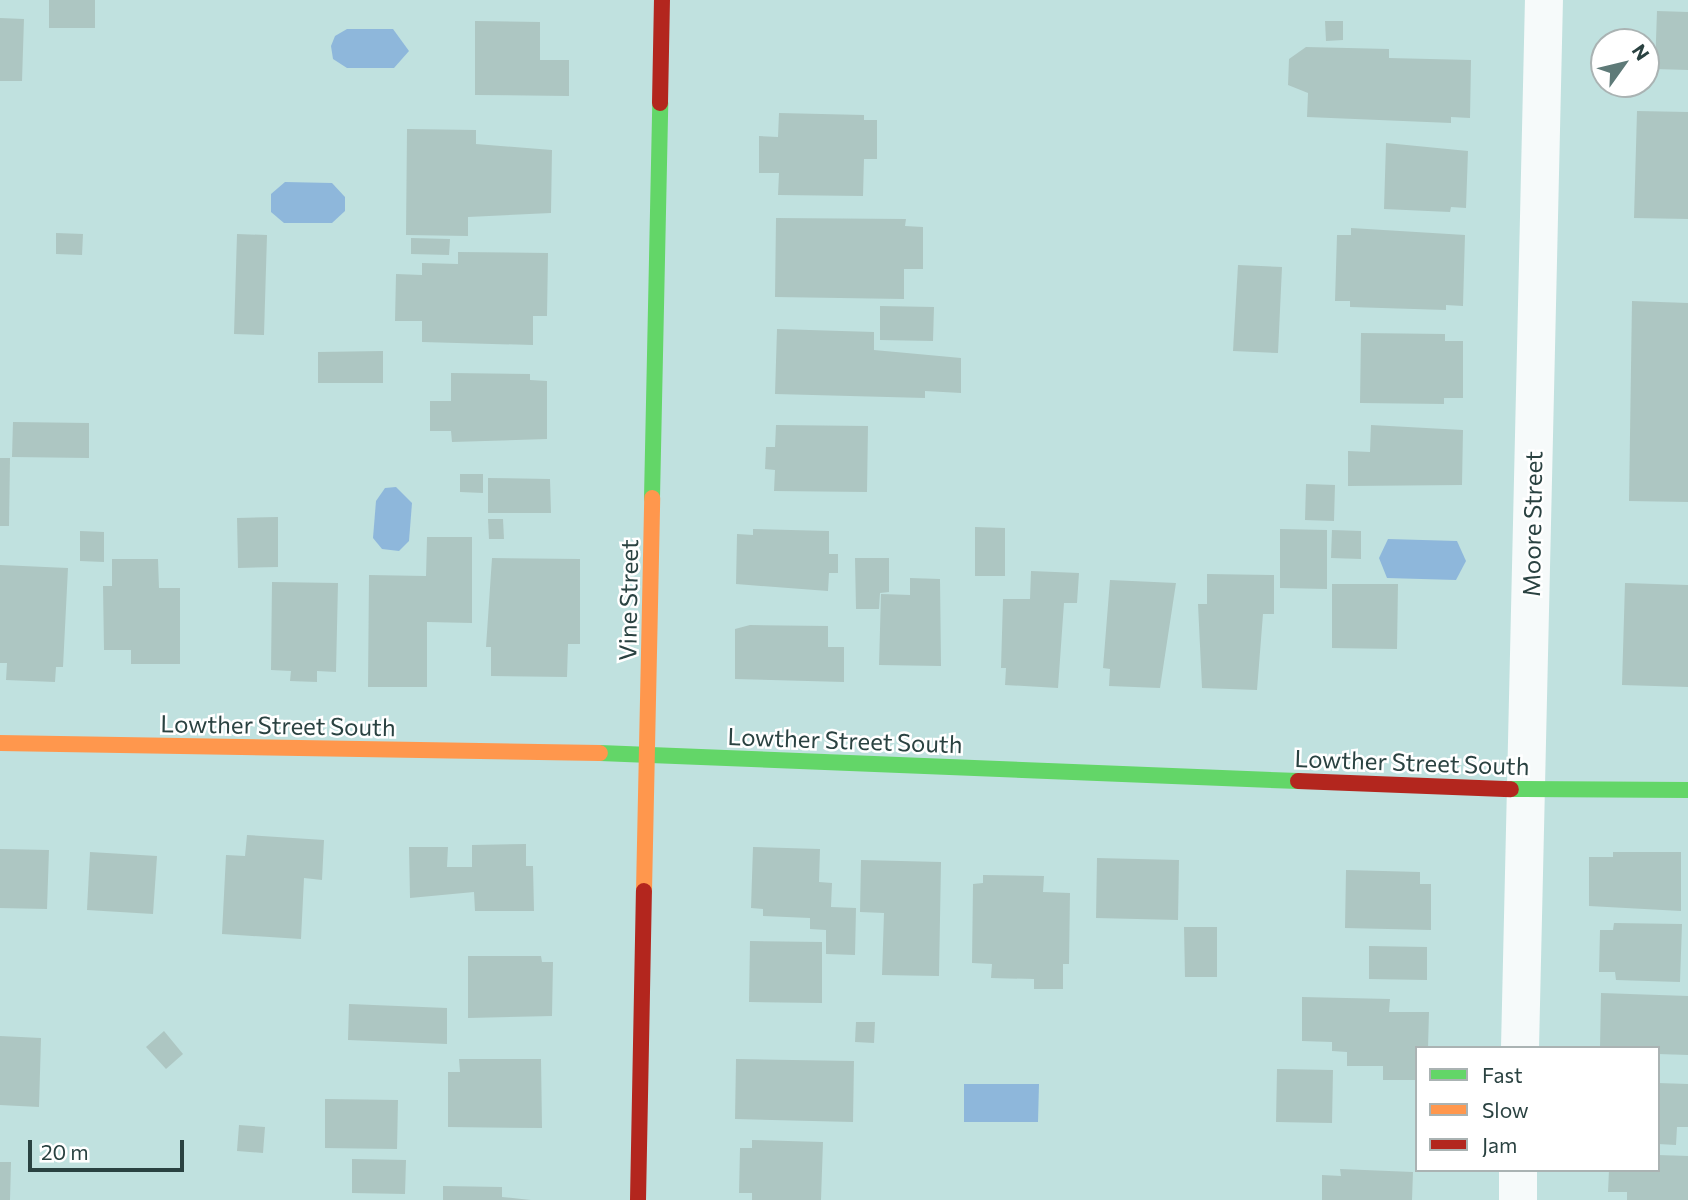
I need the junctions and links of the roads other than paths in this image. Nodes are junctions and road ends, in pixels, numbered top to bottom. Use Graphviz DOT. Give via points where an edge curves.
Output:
graph roads {
  1 [pos="662,0"];
  2 [pos="1544,0"];
  3 [pos="0,743"];
  4 [pos="648,754"];
  5 [pos="1524,790"];
  6 [pos="1688,790"];
  7 [pos="1520,1046"];
  8 [pos="1518,1172"];
  9 [pos="638,1200"];
  10 [pos="1518,1200"];
  1 -- 4 [label="street, Vine Street"];
  2 -- 5 [label="street, Moore Street"];
  3 -- 4 [label="street, Lowther Street South"];
  4 -- 5 [label="street, Lowther Street South"];
  4 -- 9 [label="street, Vine Street"];
  5 -- 6 [label="street, Lowther Street South"];
  5 -- 7 [label="street, Moore Street"];
  8 -- 10 [label="street"];
}
